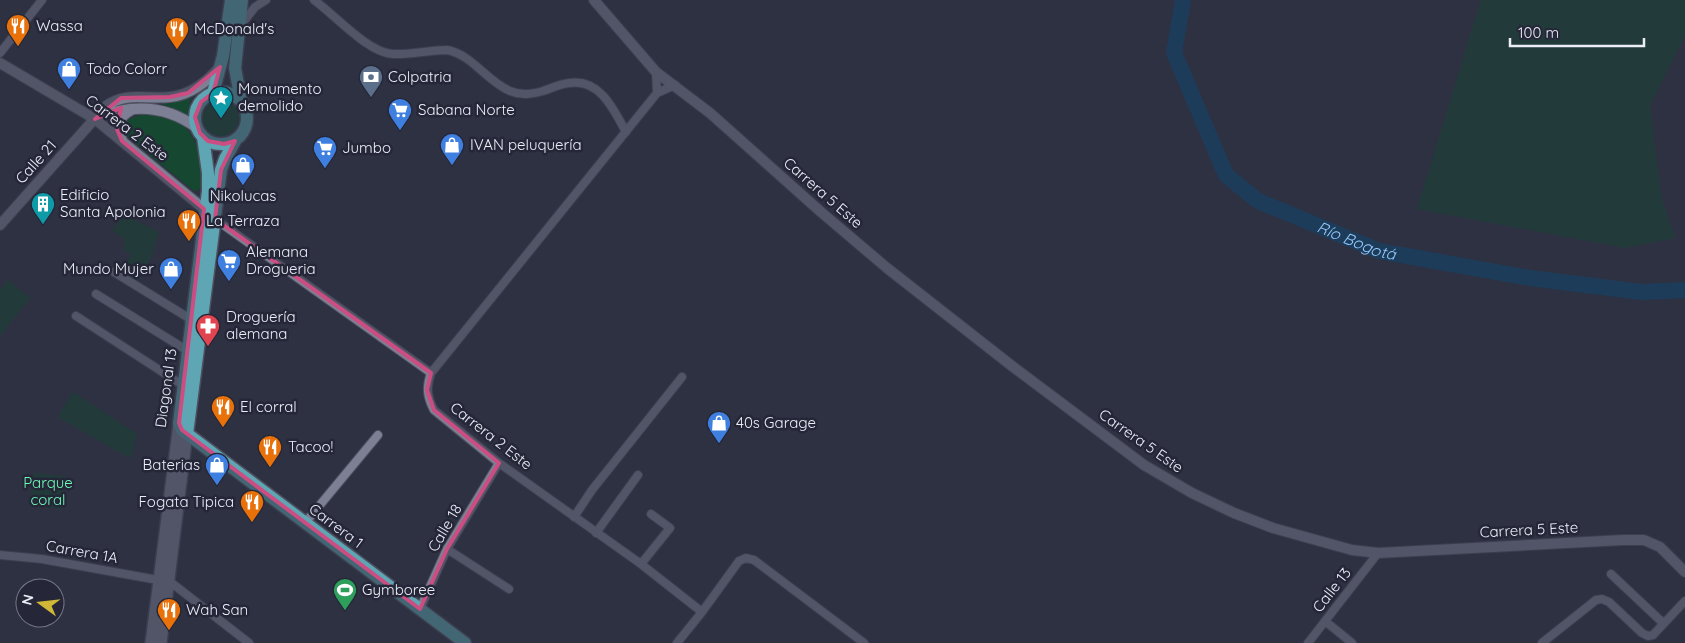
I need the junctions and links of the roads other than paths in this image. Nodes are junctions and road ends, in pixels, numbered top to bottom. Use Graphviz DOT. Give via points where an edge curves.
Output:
graph roads {
  1 [pos="42,0"];
  2 [pos="231,0"];
  3 [pos="242,0"];
  4 [pos="266,0"];
  5 [pos="314,0"];
  6 [pos="594,0"];
  7 [pos="238,32"];
  8 [pos="0,53"];
  9 [pos="0,63"];
  10 [pos="220,67"];
  11 [pos="656,72"];
  12 [pos="675,85"];
  13 [pos="213,93"];
  14 [pos="657,93"];
  15 [pos="240,100"];
  16 [pos="133,110"];
  17 [pos="95,119"];
  18 [pos="200,132"];
  19 [pos="626,132"];
  20 [pos="235,140"];
  21 [pos="122,141"];
  22 [pos="204,209"];
  23 [pos="215,219"];
  24 [pos="0,226"];
  25 [pos="114,272"];
  26 [pos="96,294"];
  27 [pos="76,316"];
  28 [pos="192,320"];
  29 [pos="188,351"];
  30 [pos="431,373"];
  31 [pos="682,377"];
  32 [pos="184,386"];
  33 [pos="179,423"];
  34 [pos="187,434"];
  35 [pos="378,435"];
  36 [pos="499,463"];
  37 [pos="638,475"];
  38 [pos="651,514"];
  39 [pos="574,517"];
  40 [pos="305,523"];
  41 [pos="596,533"];
  42 [pos="447,549"];
  43 [pos="1378,553"];
  44 [pos="0,555"];
  45 [pos="641,564"];
  46 [pos="1685,572"];
  47 [pos="1610,574"];
  48 [pos="164,580"];
  49 [pos="509,589"];
  50 [pos="1685,601"];
  51 [pos="420,609"];
  52 [pos="702,612"];
  53 [pos="1325,621"];
  54 [pos="1663,623"];
  55 [pos="151,643"];
  56 [pos="161,643"];
  57 [pos="249,643"];
  58 [pos="465,643"];
  59 [pos="676,643"];
  60 [pos="864,643"];
  61 [pos="1308,643"];
  62 [pos="1352,643"];
  63 [pos="1542,643"];
  1 -- 8 [label="street"];
  2 -- 10 [label="main road"];
  3 -- 7 [label="main road"];
  4 -- 7 [label="street" via="255,7"];
  5 -- 19 [label="street" via="367,44 382,52 454,51 508,90 524,95 568,83 590,86 606,98"];
  6 -- 11 [label="street, Carrera 5 Este"];
  7 -- 15 [label="main road" via="235,68"];
  9 -- 17 [label="street, Carrera 2 Este"];
  10 -- 13 [label="main road"];
  10 -- 17 [label="street, Calle 21" via="206,82 188,92 170,97 120,98 106,106"];
  11 -- 12 [label="street, Carrera 5 Este"];
  11 -- 14 [label="street"];
  12 -- 14 [label="street"];
  12 -- 43 [label="street, Carrera 5 Este" via="887,268 1144,465 1234,513 1273,528 1344,548"];
  13 -- 15 [label="main road" via="231,94"];
  13 -- 18 [label="main road" via="198,107 195,117"];
  14 -- 19 [label="street"];
  15 -- 20 [label="main road" via="246,110 247,122 243,133"];
  16 -- 17 [label="street"];
  16 -- 18 [label="street" via="167,111 186,119"];
  16 -- 21 [label="street" via="127,112 119,123 118,136"];
  17 -- 21 [label="street, Carrera 2 Este"];
  17 -- 24 [label="street, Calle 21"];
  18 -- 20 [label="main road" via="218,144"];
  18 -- 22 [label="main road, Diagonal 13" via="208,173"];
  19 -- 30 [label="street"];
  20 -- 23 [label="main road, Diagonal 13" via="221,170"];
  21 -- 22 [label="street, Carrera 2 Este"];
  22 -- 28 [label="main road, Diagonal 13"];
  23 -- 30 [label="street"];
  23 -- 34 [label="main road, Diagonal 13"];
  25 -- 28 [label="street"];
  26 -- 29 [label="street"];
  27 -- 32 [label="street"];
  28 -- 29 [label="main road, Diagonal 13"];
  29 -- 32 [label="main road, Diagonal 13"];
  30 -- 36 [label="street, Carrera 2 Este" via="427,390 434,410"];
  31 -- 39 [label="street"];
  32 -- 33 [label="main road, Diagonal 13"];
  33 -- 34 [label="main road, Carrera 1"];
  33 -- 48 [label="main road, Diagonal 13"];
  34 -- 40 [label="main road, Carrera 1"];
  34 -- 48 [label="main road, Diagonal 13"];
  35 -- 40 [label="street"];
  36 -- 39 [label="street, Carrera 2 Este"];
  36 -- 42 [label="street, Calle 18"];
  37 -- 41 [label="street"];
  38 -- 45 [label="street" via="670,528"];
  39 -- 41 [label="street, Carrera 2 Este"];
  40 -- 51 [label="main road, Carrera 1"];
  41 -- 45 [label="street, Carrera 2 Este"];
  42 -- 49 [label="street"];
  42 -- 51 [label="street, Calle 18"];
  43 -- 46 [label="street, Carrera 5 Este" via="1644,540 1660,547"];
  43 -- 53 [label="street, Calle 13"];
  44 -- 48 [label="street, Carrera 1A"];
  45 -- 52 [label="street, Carrera 2 Este"];
  47 -- 54 [label="street"];
  48 -- 55 [label="main road, Diagonal 13"];
  48 -- 56 [label="main road, Diagonal 13"];
  48 -- 57 [label="street, Carrera 1A"];
  50 -- 54 [label="street"];
  51 -- 58 [label="main road, Carrera 1"];
  52 -- 59 [label="street"];
  52 -- 60 [label="street" via="739,562 746,558 754,560"];
  53 -- 61 [label="street, Calle 13"];
  53 -- 62 [label="street"];
  54 -- 63 [label="street" via="1653,635 1648,636 1602,599 1596,600"];
}
